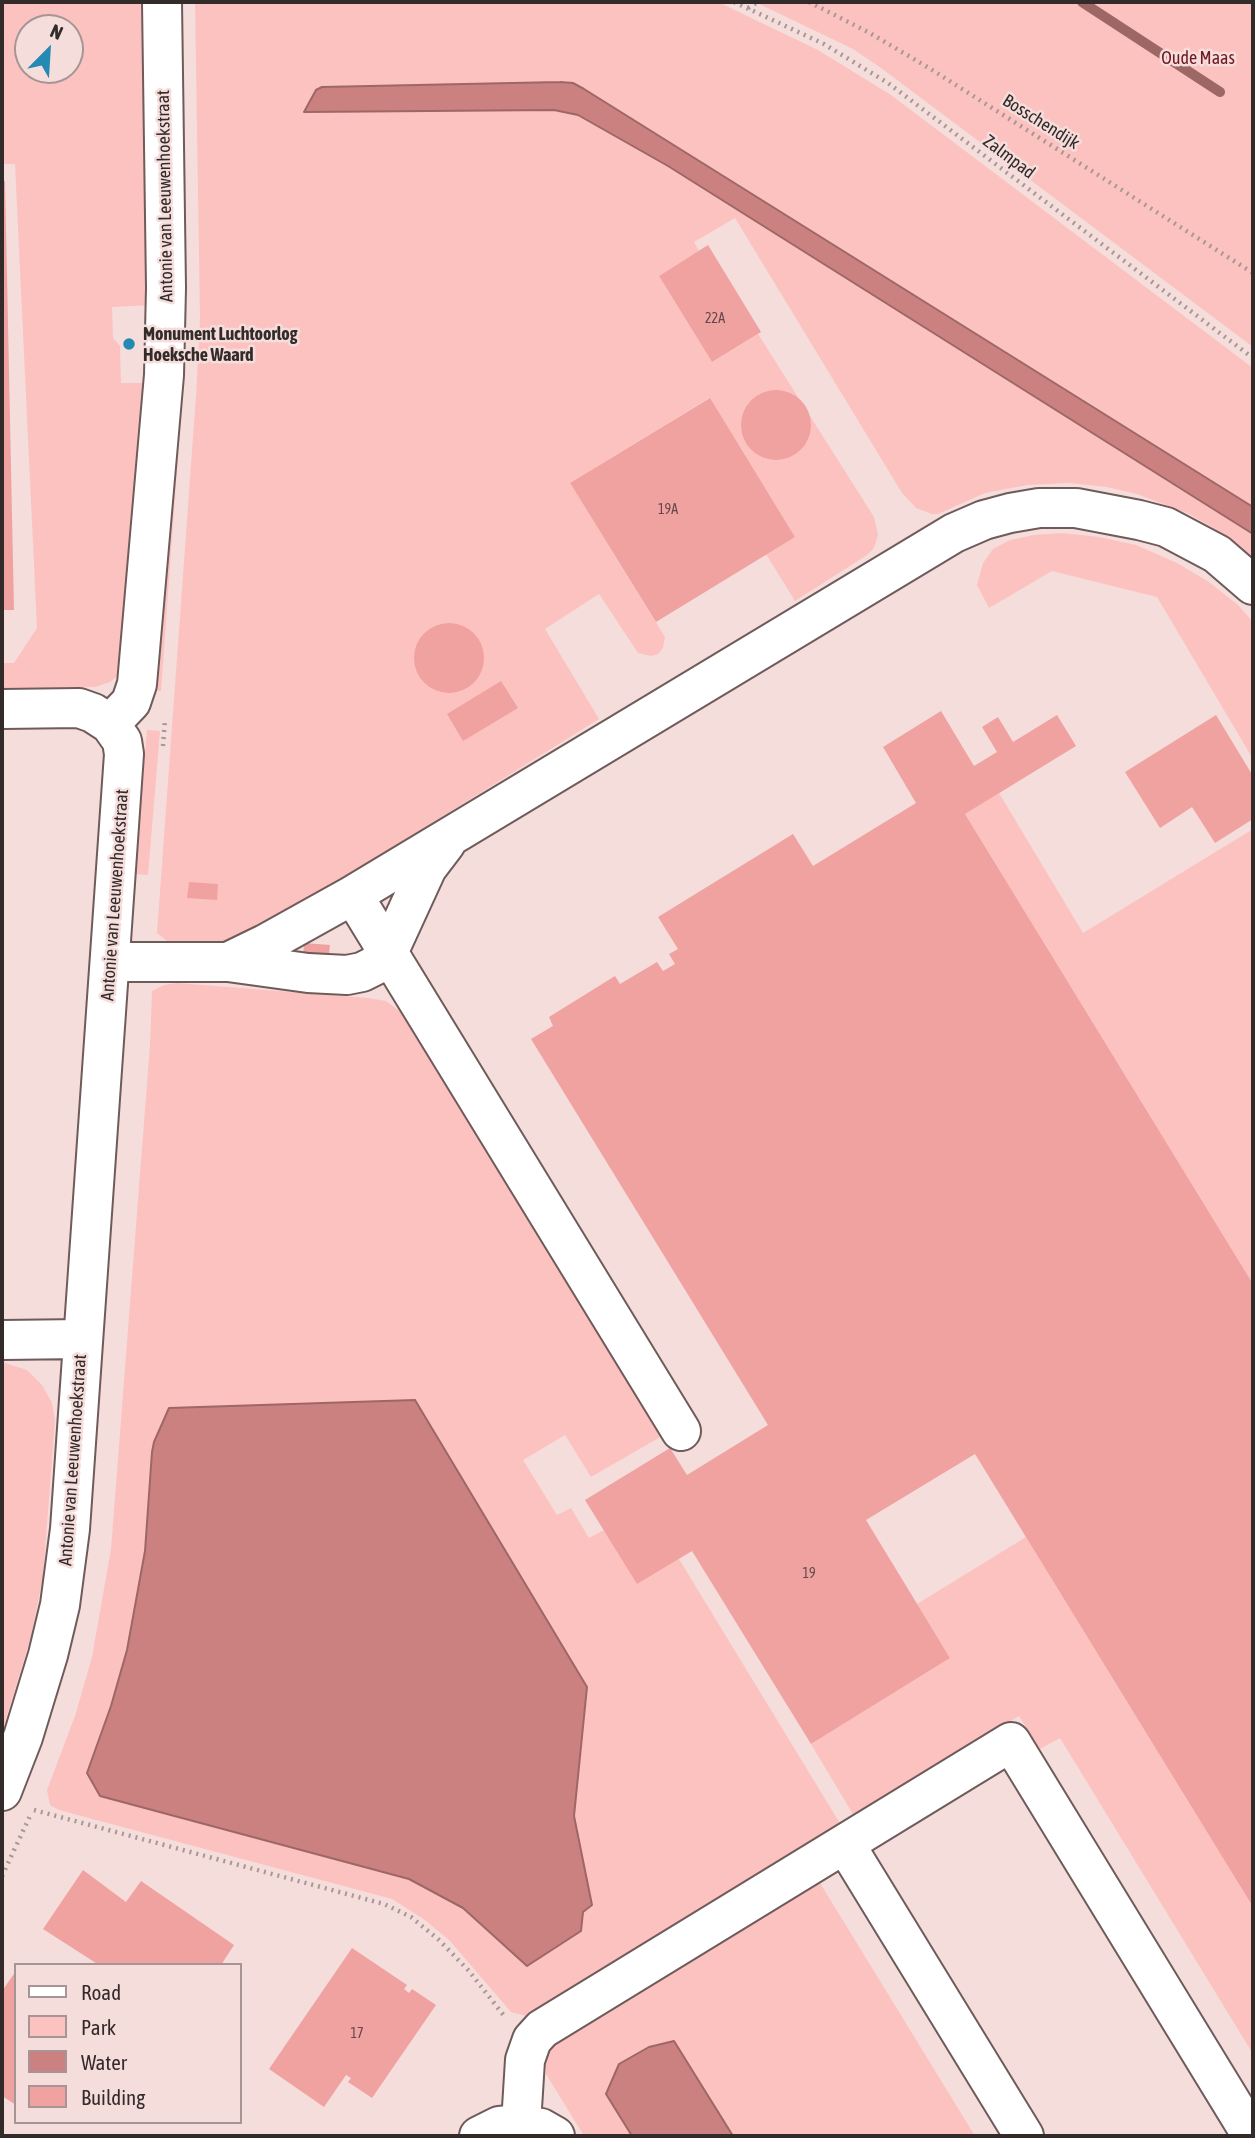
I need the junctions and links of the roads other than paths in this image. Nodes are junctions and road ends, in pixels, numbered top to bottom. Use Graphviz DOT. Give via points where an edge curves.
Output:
graph roads {
  1 [pos="162,2"];
  2 [pos="1253,585"];
  3 [pos="2,709"];
  4 [pos="110,724"];
  5 [pos="458,832"];
  6 [pos="353,895"];
  7 [pos="388,953"];
  8 [pos="110,962"];
  9 [pos="228,962"];
  10 [pos="82,1339"];
  11 [pos="2,1340"];
  12 [pos="681,1431"];
  13 [pos="17,1800"];
  14 [pos="845,1844"];
  15 [pos="538,2130"];
  16 [pos="479,2136"];
  17 [pos="1024,2136"];
  18 [pos="1252,2136"];
  1 -- 4 [label="street, Antonie van Leeuwenhoekstraat" via="164,375 137,684 131,702"];
  2 -- 5 [label="street" via="1217,554 1166,527 1139,520 1076,508 1039,508 984,520 954,533"];
  3 -- 4 [label="street" via="79,708"];
  4 -- 8 [label="street, Antonie van Leeuwenhoekstraat" via="124,754"];
  5 -- 6 [label="street"];
  5 -- 7 [label="street" via="427,868"];
  6 -- 7 [label="street"];
  6 -- 9 [label="street"];
  7 -- 9 [label="street" via="374,966 347,975"];
  7 -- 12 [label="street"];
  8 -- 9 [label="street"];
  8 -- 10 [label="street, Antonie van Leeuwenhoekstraat"];
  10 -- 11 [label="street"];
  10 -- 13 [label="street, Antonie van Leeuwenhoekstraat" via="60,1605"];
  14 -- 15 [label="street" via="542,2029 528,2047 523,2071"];
  14 -- 17 [label="street"];
  14 -- 18 [label="street" via="1012,1742"];
  15 -- 16 [label="street" via="499,2126"];
}
